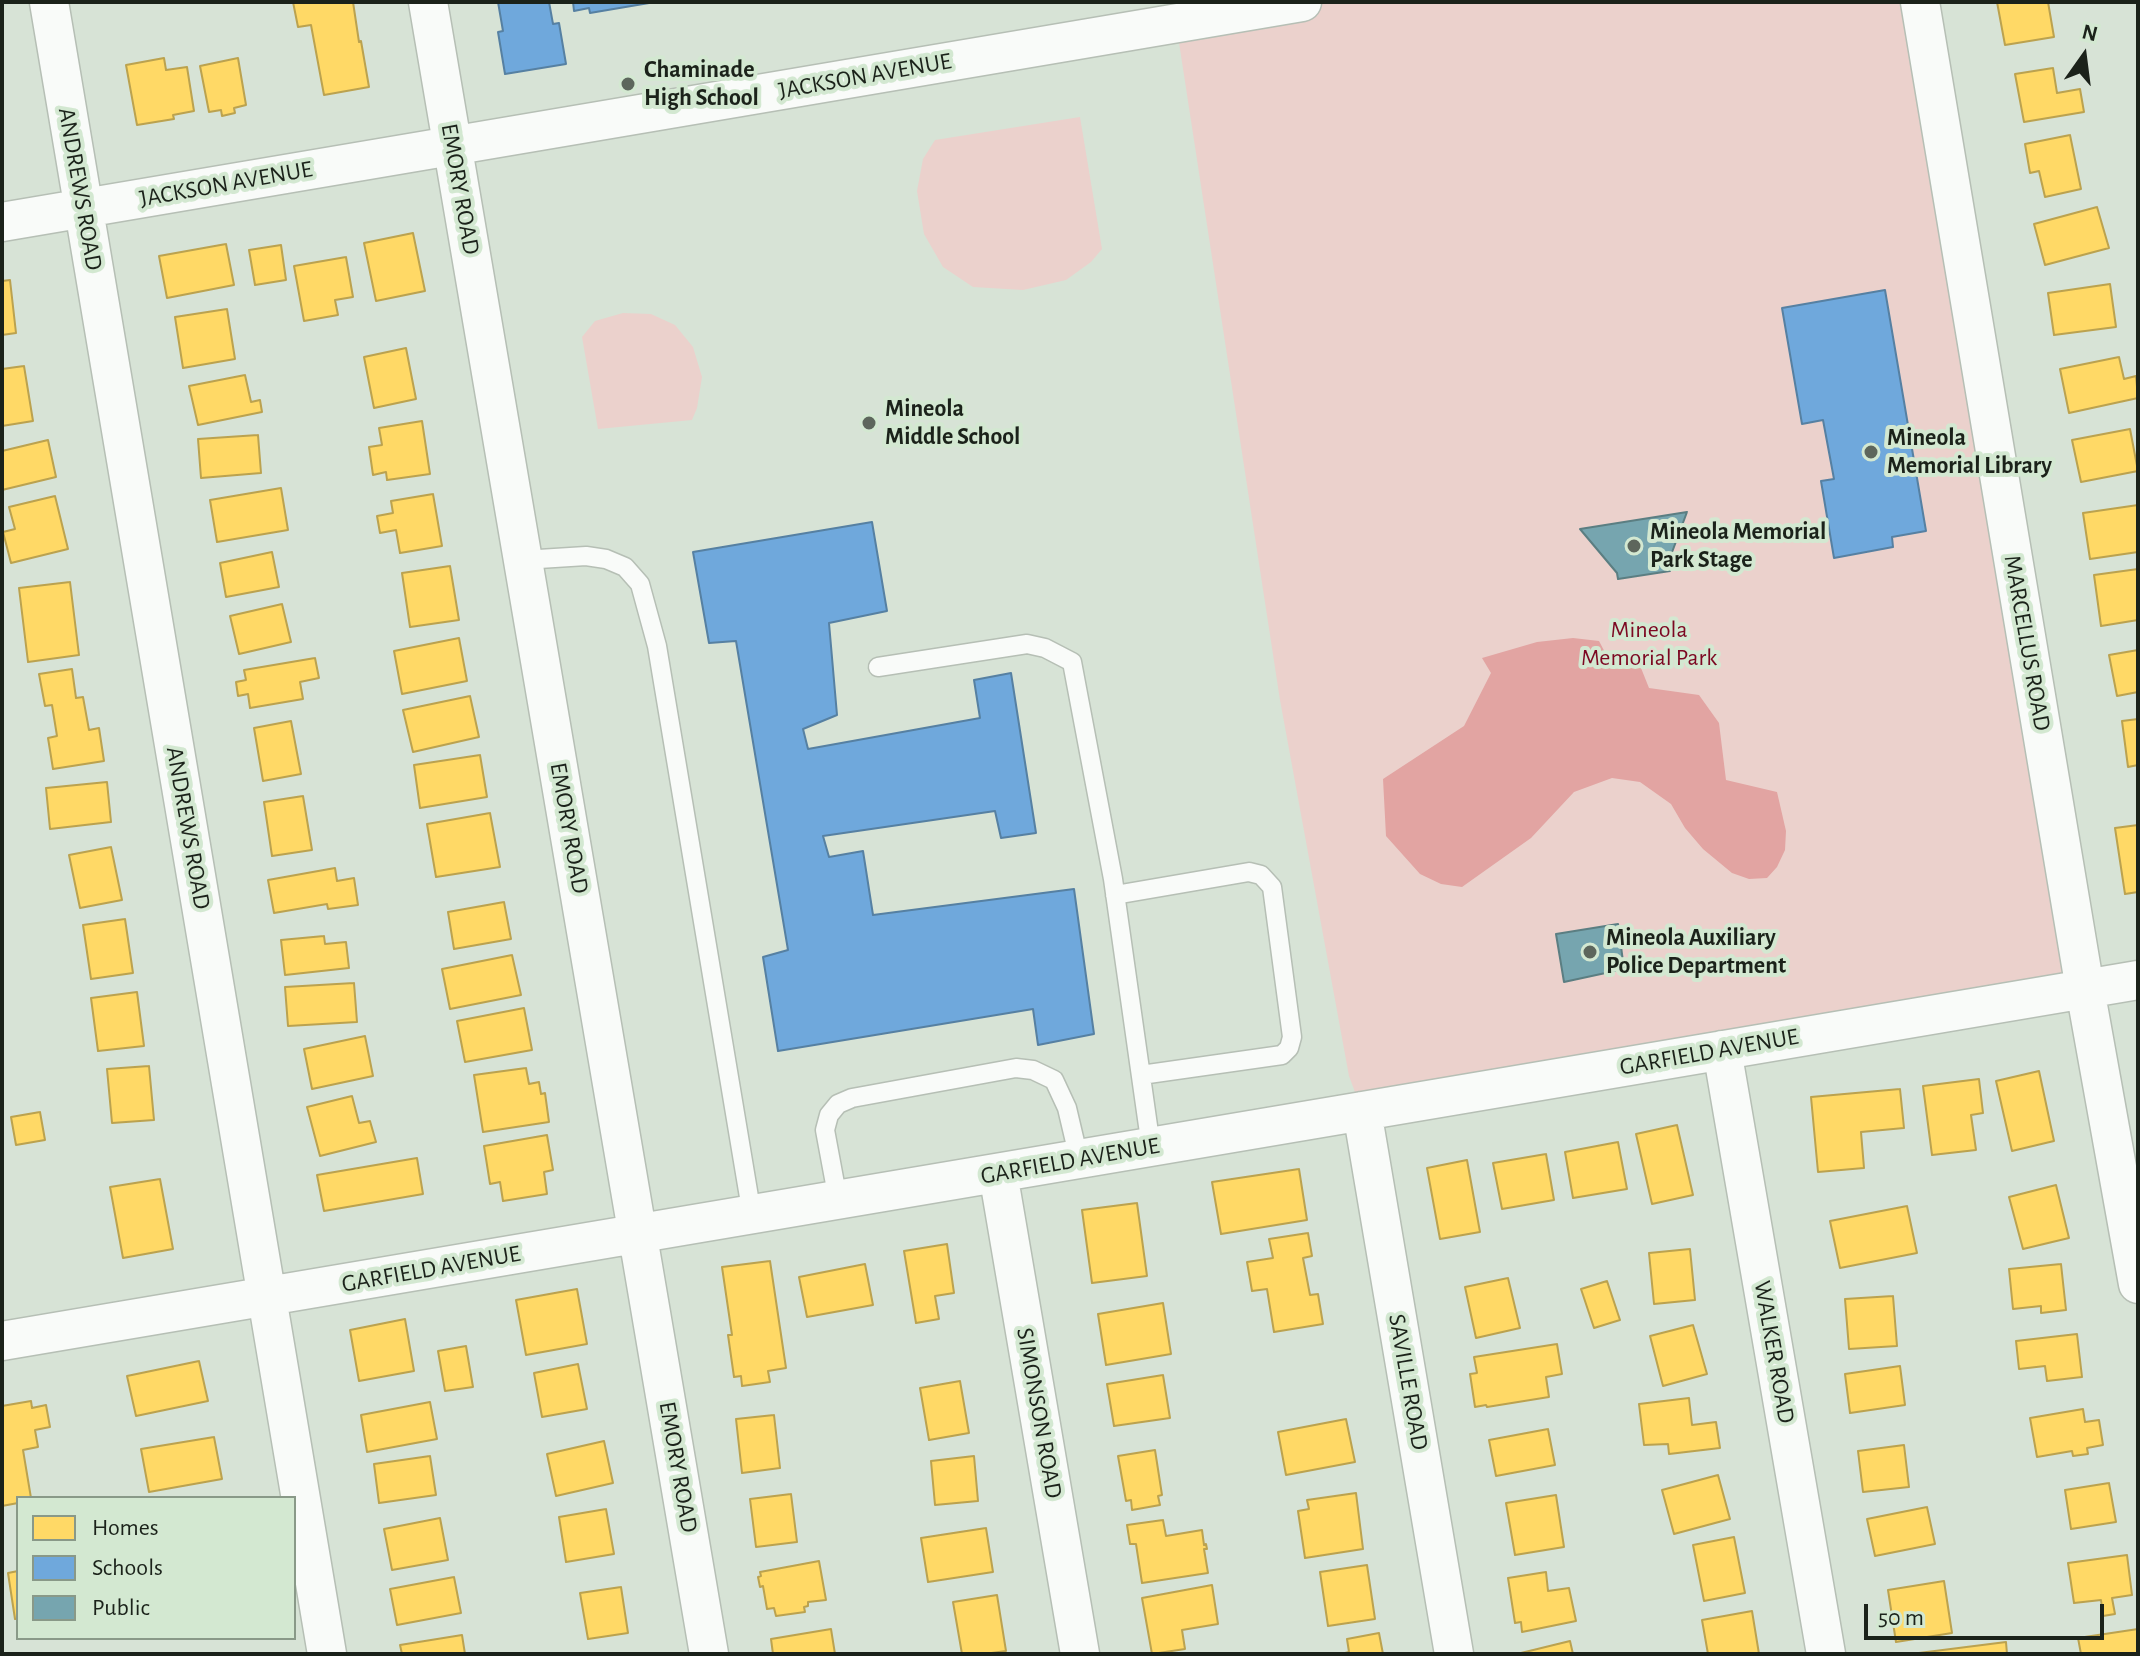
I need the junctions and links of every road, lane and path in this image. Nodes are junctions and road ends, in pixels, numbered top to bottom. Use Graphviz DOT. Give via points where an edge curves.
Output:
graph roads {
  1 [pos="49,2"];
  2 [pos="428,2"];
  3 [pos="1302,2"];
  4 [pos="1920,2"];
  5 [pos="1175,13"];
  6 [pos="452,146"];
  7 [pos="84,209"];
  8 [pos="2,222"];
  9 [pos="523,560"];
  10 [pos="878,667"];
  11 [pos="1115,895"];
  12 [pos="2138,980"];
  13 [pos="2085,989"];
  14 [pos="1722,1050"];
  15 [pos="1141,1075"];
  16 [pos="1362,1111"];
  17 [pos="1151,1147"];
  18 [pos="1079,1159"];
  19 [pos="998,1173"];
  20 [pos="838,1200"];
  21 [pos="752,1215"];
  22 [pos="639,1234"];
  23 [pos="2138,1284"];
  24 [pos="267,1297"];
  25 [pos="2,1341"];
  26 [pos="327,1654"];
  27 [pos="709,1654"];
  28 [pos="1080,1654"];
  29 [pos="1454,1654"];
  30 [pos="1826,1654"];
  1 -- 7 [label="street, ANDREWS ROAD"];
  2 -- 6 [label="street, EMORY ROAD"];
  3 -- 5 [label="street, JACKSON AVENUE"];
  4 -- 13 [label="street, MARCELLUS ROAD"];
  5 -- 6 [label="street, JACKSON AVENUE"];
  6 -- 7 [label="street, JACKSON AVENUE"];
  6 -- 9 [label="street, EMORY ROAD"];
  7 -- 8 [label="street, JACKSON AVENUE"];
  7 -- 24 [label="street, ANDREWS ROAD"];
  9 -- 21 [label="lane" via="606,559 625,567 640,584 657,646"];
  9 -- 22 [label="street, EMORY ROAD"];
  10 -- 11 [label="lane" via="1027,644 1072,662"];
  11 -- 15 [label="lane"];
  11 -- 15 [label="lane" via="1249,872 1261,875 1272,887 1292,1037 1289,1048 1282,1055"];
  12 -- 13 [label="street, GARFIELD AVENUE"];
  13 -- 14 [label="street, GARFIELD AVENUE"];
  13 -- 23 [label="street, MARCELLUS ROAD"];
  14 -- 16 [label="street, GARFIELD AVENUE"];
  14 -- 30 [label="street, WALKER ROAD"];
  15 -- 17 [label="lane"];
  16 -- 17 [label="street, GARFIELD AVENUE"];
  16 -- 29 [label="street, SAVILLE ROAD"];
  17 -- 18 [label="street, GARFIELD AVENUE"];
  18 -- 19 [label="street, GARFIELD AVENUE"];
  18 -- 20 [label="lane" via="1054,1080 1016,1068 838,1104 825,1130"];
  19 -- 20 [label="street, GARFIELD AVENUE"];
  19 -- 28 [label="street, SIMONSON ROAD"];
  20 -- 21 [label="street, GARFIELD AVENUE"];
  21 -- 22 [label="street, GARFIELD AVENUE"];
  22 -- 24 [label="street, GARFIELD AVENUE"];
  22 -- 27 [label="street, EMORY ROAD"];
  24 -- 25 [label="street, GARFIELD AVENUE"];
  24 -- 26 [label="street, ANDREWS ROAD"];
}
